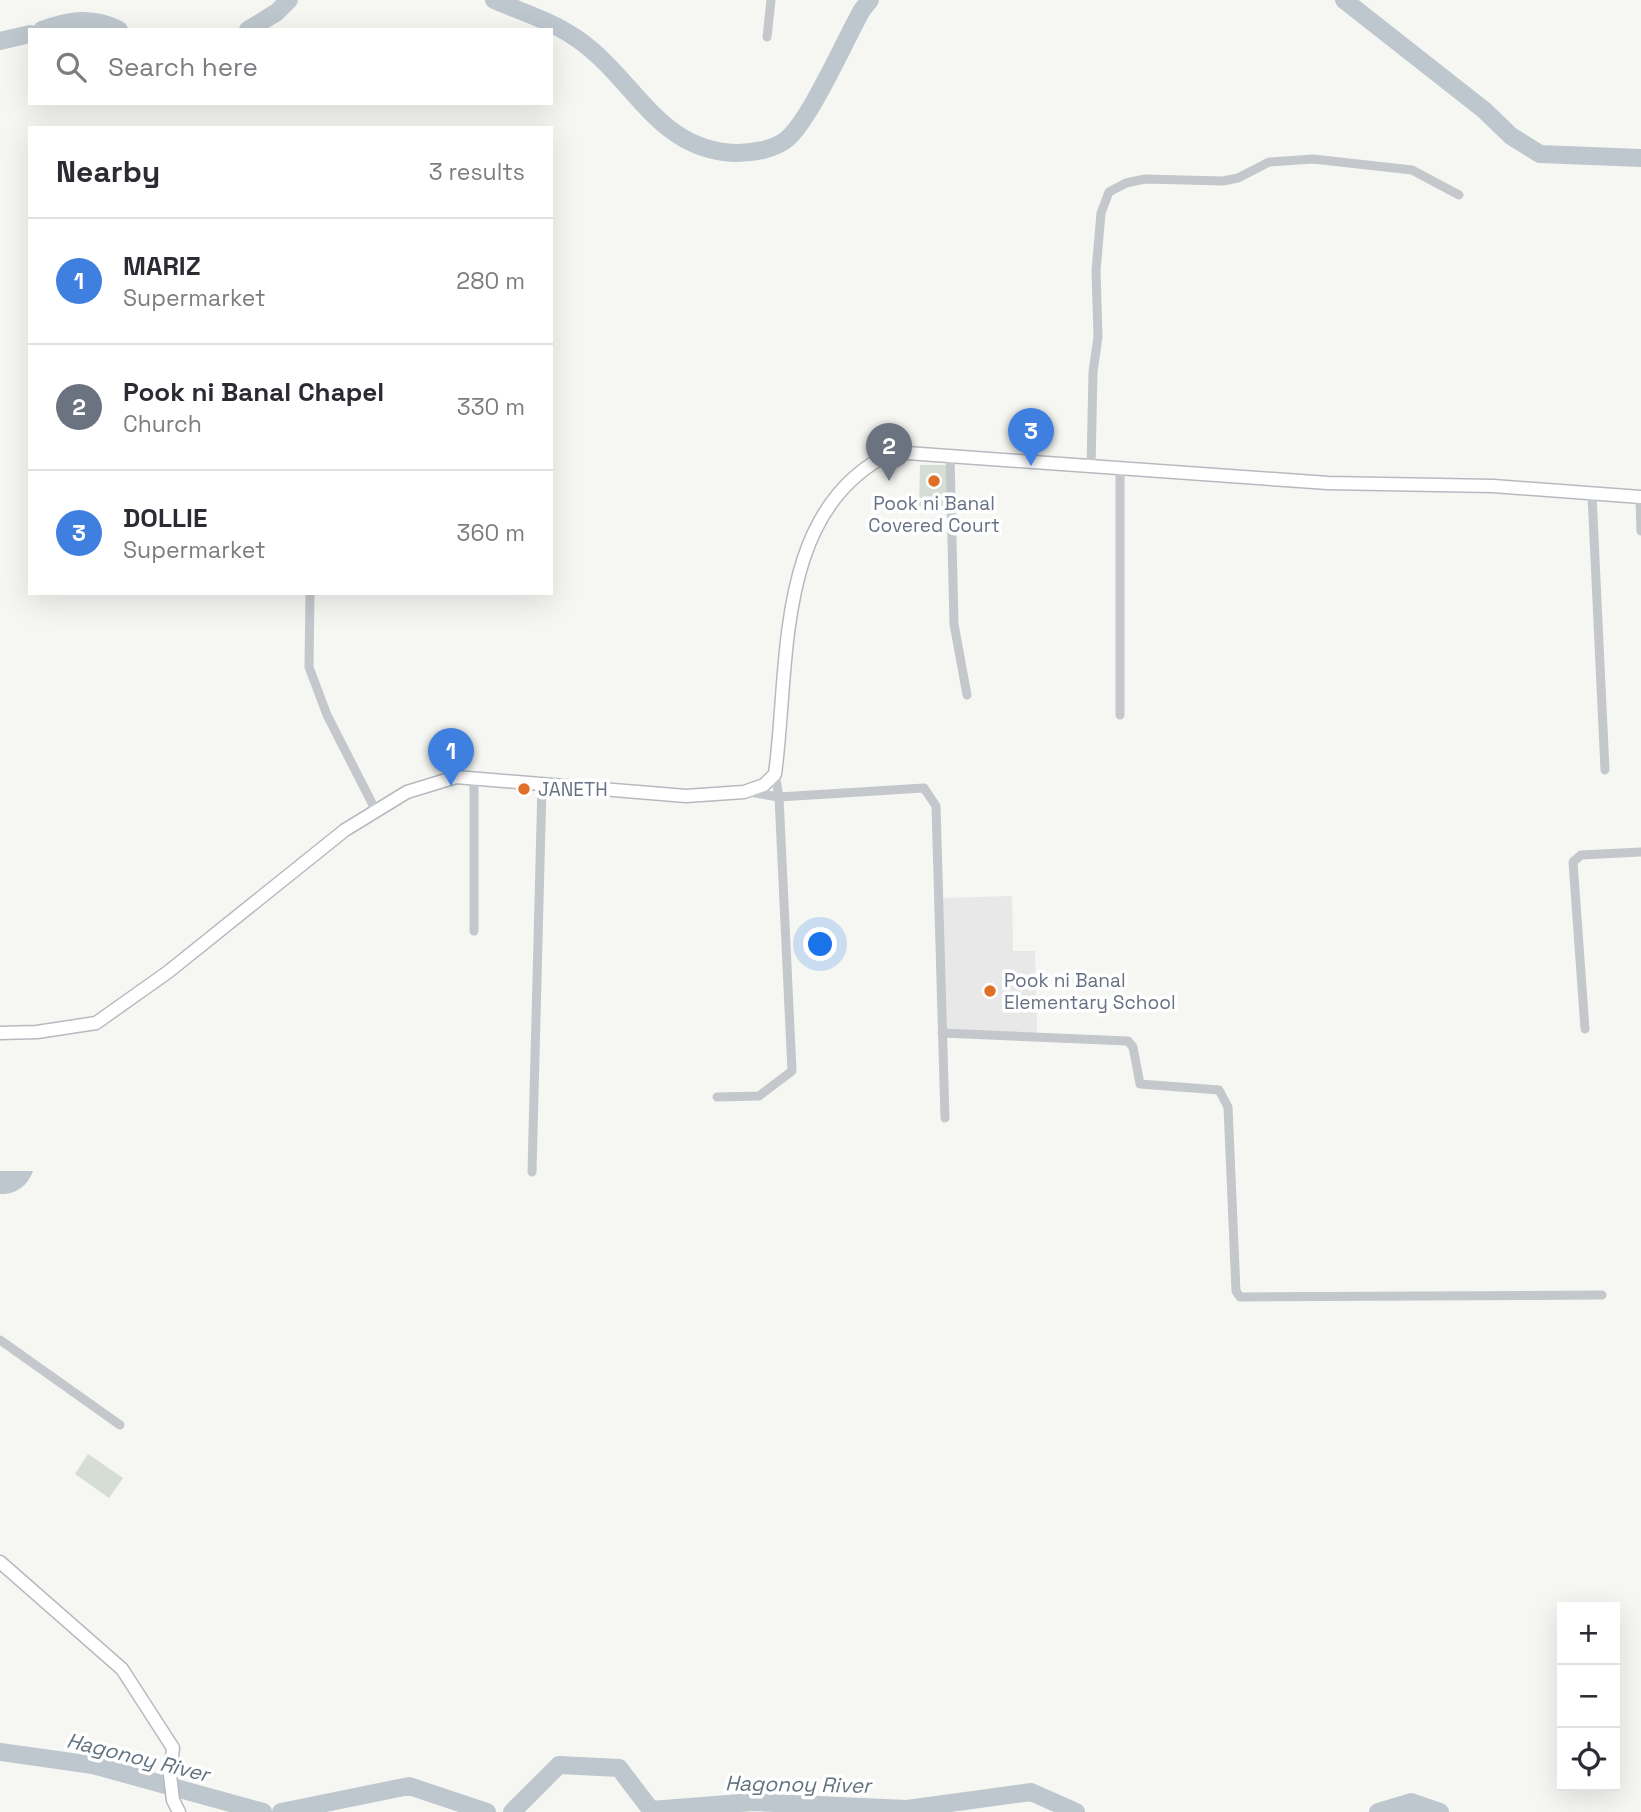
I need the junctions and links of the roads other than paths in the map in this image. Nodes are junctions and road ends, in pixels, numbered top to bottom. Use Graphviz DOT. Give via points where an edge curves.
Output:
graph roads {
  1 [pos="771,0"];
  2 [pos="767,37"];
  3 [pos="1459,195"];
  4 [pos="950,456"];
  5 [pos="1091,467"];
  6 [pos="1120,469"];
  7 [pos="1592,495"];
  8 [pos="1641,497"];
  9 [pos="1641,531"];
  10 [pos="310,595"];
  11 [pos="967,695"];
  12 [pos="1120,715"];
  13 [pos="1605,770"];
  14 [pos="775,774"];
  15 [pos="474,779"];
  16 [pos="542,786"];
  17 [pos="747,791"];
  18 [pos="779,797"];
  19 [pos="376,811"];
  20 [pos="1641,852"];
  21 [pos="474,931"];
  22 [pos="1585,1029"];
  23 [pos="0,1032"];
  24 [pos="942,1033"];
  25 [pos="717,1097"];
  26 [pos="944,1118"];
  27 [pos="532,1172"];
  28 [pos="1602,1295"];
  29 [pos="0,1340"];
  30 [pos="120,1425"];
  31 [pos="0,1562"];
  32 [pos="176,1806"];
  1 -- 2 [label="street"];
  3 -- 5 [label="street" via="1412,170 1313,159 1269,162 1223,181 1144,179 1109,192 1101,213 1096,271 1098,337"];
  4 -- 5 [label="street"];
  4 -- 11 [label="street" via="954,624"];
  4 -- 14 [label="street" via="894,452 872,462 826,509 803,554 787,629"];
  5 -- 6 [label="street"];
  6 -- 7 [label="street" via="1328,483 1493,486"];
  6 -- 12 [label="street"];
  7 -- 8 [label="street"];
  7 -- 13 [label="street"];
  8 -- 9 [label="street"];
  10 -- 19 [label="street" via="309,667 327,715"];
  14 -- 17 [label="street" via="764,785"];
  14 -- 18 [label="street"];
  15 -- 16 [label="street"];
  15 -- 19 [label="street" via="456,778 407,792"];
  15 -- 21 [label="street"];
  16 -- 17 [label="street" via="686,796"];
  16 -- 27 [label="street"];
  17 -- 18 [label="street"];
  18 -- 24 [label="street" via="925,788 933,796"];
  18 -- 25 [label="street" via="792,1072 759,1096"];
  19 -- 23 [label="street" via="345,830 168,972 96,1023"];
  20 -- 22 [label="street" via="1581,855 1573,862"];
  24 -- 26 [label="street"];
  24 -- 28 [label="street" via="1128,1041 1140,1084 1219,1090 1228,1107 1236,1291 1240,1297"];
  29 -- 30 [label="street"];
  31 -- 32 [label="street" via="122,1669 173,1748 170,1775"];
}
